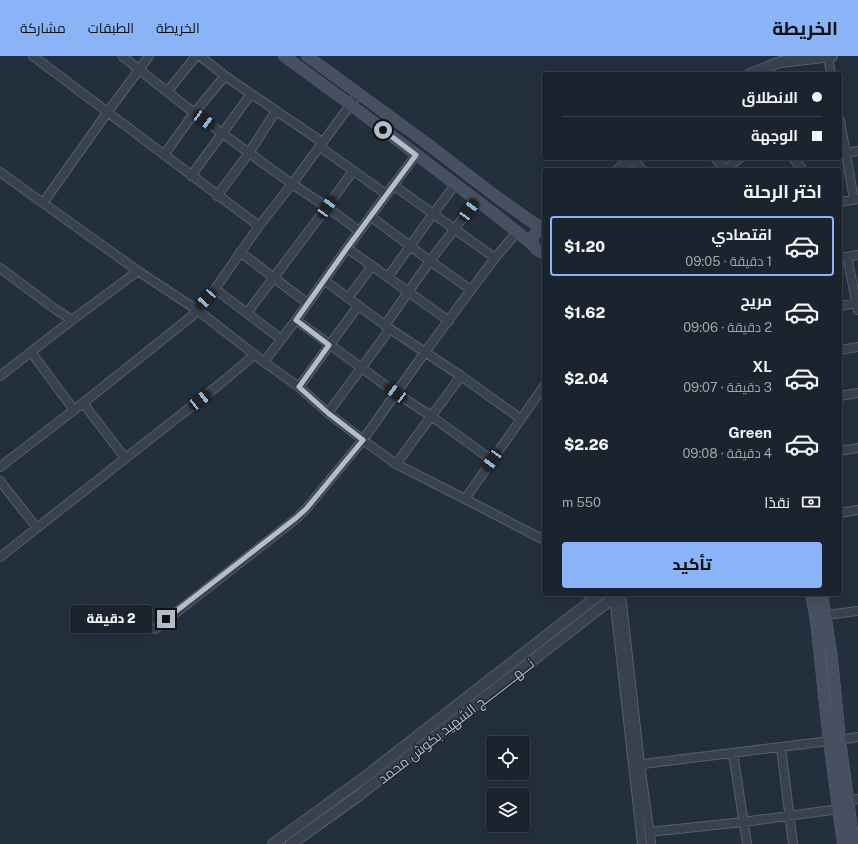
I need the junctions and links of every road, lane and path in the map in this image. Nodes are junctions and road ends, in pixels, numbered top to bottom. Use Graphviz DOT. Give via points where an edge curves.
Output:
graph roads {
  1 [pos="122,56"];
  2 [pos="149,56"];
  3 [pos="196,56"];
  4 [pos="200,56"];
  5 [pos="284,56"];
  6 [pos="308,56"];
  7 [pos="830,56"];
  8 [pos="811,57"];
  9 [pos="39,58"];
  10 [pos="140,69"];
  11 [pos="755,72"];
  12 [pos="831,72"];
  13 [pos="225,76"];
  14 [pos="167,92"];
  15 [pos="359,93"];
  16 [pos="251,94"];
  17 [pos="351,105"];
  18 [pos="276,111"];
  19 [pos="107,113"];
  20 [pos="194,113"];
  21 [pos="842,131"];
  22 [pos="222,133"];
  23 [pos="321,144"];
  24 [pos="858,151"];
  25 [pos="249,153"];
  26 [pos="846,153"];
  27 [pos="416,155"];
  28 [pos="164,156"];
  29 [pos="630,160"];
  30 [pos="717,160"];
  31 [pos="738,160"];
  32 [pos="620,168"];
  33 [pos="723,168"];
  34 [pos="728,168"];
  35 [pos="353,171"];
  36 [pos="0,172"];
  37 [pos="191,176"];
  38 [pos="292,184"];
  39 [pos="393,185"];
  40 [pos="455,185"];
  41 [pos="386,194"];
  42 [pos="217,196"];
  43 [pos="476,200"];
  44 [pos="856,200"];
  45 [pos="842,202"];
  46 [pos="43,203"];
  47 [pos="327,207"];
  48 [pos="433,214"];
  49 [pos="370,216"];
  50 [pos="259,226"];
  51 [pos="542,227"];
  52 [pos="455,229"];
  53 [pos="542,229"];
  54 [pos="359,231"];
  55 [pos="517,232"];
  56 [pos="533,245"];
  57 [pos="410,246"];
  58 [pos="347,248"];
  59 [pos="240,252"];
  60 [pos="542,252"];
  61 [pos="858,255"];
  62 [pos="843,257"];
  63 [pos="495,258"];
  64 [pos="430,261"];
  65 [pos="372,266"];
  66 [pos="0,268"];
  67 [pos="138,271"];
  68 [pos="388,277"];
  69 [pos="274,278"];
  70 [pos="324,280"];
  71 [pos="216,288"];
  72 [pos="471,290"];
  73 [pos="408,291"];
  74 [pos="348,298"];
  75 [pos="307,303"];
  76 [pos="858,305"];
  77 [pos="358,306"];
  78 [pos="842,306"];
  79 [pos="197,310"];
  80 [pos="247,313"];
  81 [pos="72,320"];
  82 [pos="296,320"];
  83 [pos="449,320"];
  84 [pos="388,327"];
  85 [pos="281,339"];
  86 [pos="329,345"];
  87 [pos="858,347"];
  88 [pos="842,350"];
  89 [pos="31,352"];
  90 [pos="425,352"];
  91 [pos="255,354"];
  92 [pos="264,362"];
  93 [pos="362,368"];
  94 [pos="0,376"];
  95 [pos="461,376"];
  96 [pos="299,387"];
  97 [pos="542,389"];
  98 [pos="396,393"];
  99 [pos="858,393"];
  100 [pos="842,396"];
  101 [pos="83,403"];
  102 [pos="74,410"];
  103 [pos="328,413"];
  104 [pos="431,416"];
  105 [pos="520,419"];
  106 [pos="363,440"];
  107 [pos="858,448"];
  108 [pos="842,451"];
  109 [pos="125,458"];
  110 [pos="492,460"];
  111 [pos="396,464"];
  112 [pos="0,467"];
  113 [pos="0,480"];
  114 [pos="465,499"];
  115 [pos="858,510"];
  116 [pos="842,513"];
  117 [pos="37,528"];
  118 [pos="542,539"];
  119 [pos="0,556"];
  120 [pos="597,596"];
  121 [pos="615,596"];
  122 [pos="616,596"];
  123 [pos="811,596"];
  124 [pos="822,596"];
  125 [pos="858,611"];
  126 [pos="826,615"];
  127 [pos="155,629"];
  128 [pos="858,737"];
  129 [pos="835,740"];
  130 [pos="781,747"];
  131 [pos="734,753"];
  132 [pos="636,765"];
  133 [pos="853,800"];
  134 [pos="839,809"];
  135 [pos="789,816"];
  136 [pos="743,822"];
  137 [pos="649,832"];
  138 [pos="273,844"];
  139 [pos="291,844"];
  140 [pos="642,844"];
  141 [pos="651,844"];
  142 [pos="746,844"];
  143 [pos="793,844"];
  144 [pos="843,844"];
  145 [pos="854,844"];
  1 -- 10 [label="street"];
  2 -- 10 [label="street"];
  3 -- 14 [label="street"];
  4 -- 13 [label="street"];
  5 -- 17 [label="main road"];
  6 -- 15 [label="main road"];
  7 -- 8 [label="street"];
  7 -- 12 [label="street"];
  8 -- 11 [label="street" via="780,62"];
  9 -- 19 [label="street"];
  10 -- 14 [label="street"];
  10 -- 19 [label="street"];
  13 -- 16 [label="street"];
  13 -- 20 [label="street"];
  14 -- 20 [label="street"];
  15 -- 17 [label="street"];
  15 -- 51 [label="main road" via="494,195"];
  16 -- 18 [label="street"];
  16 -- 22 [label="street"];
  17 -- 23 [label="street"];
  17 -- 27 [label="main road"];
  18 -- 23 [label="street"];
  18 -- 25 [label="street"];
  19 -- 28 [label="street"];
  19 -- 46 [label="street"];
  20 -- 22 [label="street"];
  20 -- 28 [label="street"];
  21 -- 26 [label="street"];
  22 -- 25 [label="street"];
  22 -- 37 [label="street"];
  23 -- 35 [label="street"];
  23 -- 38 [label="street"];
  24 -- 26 [label="street"];
  25 -- 38 [label="street"];
  25 -- 42 [label="street"];
  26 -- 44 [label="street"];
  27 -- 39 [label="street"];
  27 -- 40 [label="main road"];
  28 -- 37 [label="street"];
  29 -- 32 [label="street"];
  30 -- 33 [label="street"];
  31 -- 34 [label="street"];
  35 -- 41 [label="street"];
  35 -- 47 [label="street"];
  36 -- 46 [label="street"];
  37 -- 42 [label="street"];
  38 -- 47 [label="street"];
  38 -- 50 [label="street"];
  39 -- 41 [label="street"];
  39 -- 48 [label="street"];
  40 -- 43 [label="main road"];
  40 -- 48 [label="street"];
  41 -- 49 [label="street"];
  42 -- 50 [label="street"];
  43 -- 52 [label="street"];
  43 -- 55 [label="main road"];
  44 -- 45 [label="street"];
  46 -- 67 [label="street"];
  47 -- 54 [label="street"];
  47 -- 69 [label="street"];
  48 -- 52 [label="street"];
  48 -- 57 [label="street"];
  49 -- 54 [label="street"];
  49 -- 57 [label="street"];
  50 -- 59 [label="street"];
  52 -- 63 [label="street"];
  52 -- 64 [label="street"];
  53 -- 56 [label="main road" via="534,234"];
  54 -- 58 [label="street"];
  55 -- 56 [label="main road"];
  55 -- 63 [label="street"];
  56 -- 60 [label="main road"];
  57 -- 64 [label="street"];
  57 -- 68 [label="street"];
  58 -- 65 [label="street"];
  58 -- 70 [label="street"];
  59 -- 69 [label="street"];
  59 -- 71 [label="street"];
  61 -- 62 [label="street"];
  62 -- 76 [label="street"];
  63 -- 72 [label="street"];
  64 -- 72 [label="street"];
  64 -- 73 [label="street"];
  65 -- 68 [label="street"];
  65 -- 74 [label="street"];
  66 -- 81 [label="street"];
  67 -- 79 [label="street"];
  67 -- 81 [label="street"];
  68 -- 73 [label="street"];
  69 -- 75 [label="street"];
  69 -- 80 [label="street"];
  70 -- 74 [label="street"];
  70 -- 75 [label="street"];
  71 -- 79 [label="street"];
  71 -- 80 [label="street"];
  72 -- 83 [label="street"];
  73 -- 83 [label="street"];
  73 -- 84 [label="street"];
  74 -- 77 [label="street"];
  75 -- 82 [label="street"];
  76 -- 78 [label="street"];
  77 -- 84 [label="street"];
  77 -- 86 [label="street"];
  79 -- 91 [label="street"];
  79 -- 101 [label="street"];
  80 -- 85 [label="street"];
  81 -- 89 [label="street"];
  82 -- 85 [label="street"];
  82 -- 86 [label="street"];
  83 -- 90 [label="street"];
  84 -- 90 [label="street"];
  84 -- 93 [label="street"];
  85 -- 92 [label="street"];
  86 -- 93 [label="street"];
  86 -- 96 [label="street"];
  87 -- 88 [label="street"];
  89 -- 94 [label="street"];
  89 -- 102 [label="street"];
  90 -- 95 [label="street"];
  90 -- 98 [label="street"];
  91 -- 92 [label="street"];
  91 -- 109 [label="street"];
  92 -- 96 [label="street"];
  93 -- 98 [label="street"];
  93 -- 103 [label="street"];
  95 -- 104 [label="street"];
  95 -- 105 [label="street"];
  96 -- 103 [label="street"];
  97 -- 105 [label="street"];
  98 -- 104 [label="street"];
  98 -- 106 [label="street"];
  99 -- 100 [label="street"];
  101 -- 102 [label="street"];
  101 -- 109 [label="street"];
  102 -- 112 [label="street"];
  103 -- 106 [label="street"];
  104 -- 110 [label="street"];
  104 -- 111 [label="street"];
  105 -- 110 [label="street"];
  106 -- 111 [label="street"];
  106 -- 127 [label="street" via="306,509"];
  107 -- 108 [label="street"];
  109 -- 117 [label="street"];
  110 -- 114 [label="street"];
  111 -- 114 [label="street"];
  113 -- 117 [label="street"];
  114 -- 118 [label="street"];
  115 -- 116 [label="street"];
  117 -- 119 [label="street"];
  120 -- 138 [label="street, نـــهـــــــــــج الشهيد بكوش محمد" via="369,774"];
  121 -- 139 [label="street, نـــهـــــــــــج الشهيد بكوش محمد" via="358,796"];
  122 -- 132 [label="street"];
  123 -- 129 [label="main road"];
  124 -- 126 [label="main road"];
  125 -- 126 [label="street"];
  126 -- 129 [label="main road" via="832,658"];
  128 -- 129 [label="street"];
  129 -- 130 [label="street"];
  129 -- 133 [label="main road"];
  129 -- 134 [label="main road"];
  130 -- 131 [label="street"];
  130 -- 135 [label="street"];
  131 -- 132 [label="street"];
  131 -- 136 [label="street"];
  132 -- 137 [label="street"];
  132 -- 140 [label="street"];
  133 -- 145 [label="main road"];
  134 -- 135 [label="street"];
  134 -- 144 [label="main road"];
  135 -- 136 [label="street"];
  135 -- 143 [label="street"];
  136 -- 137 [label="street"];
  136 -- 142 [label="street"];
  137 -- 141 [label="street"];
}
